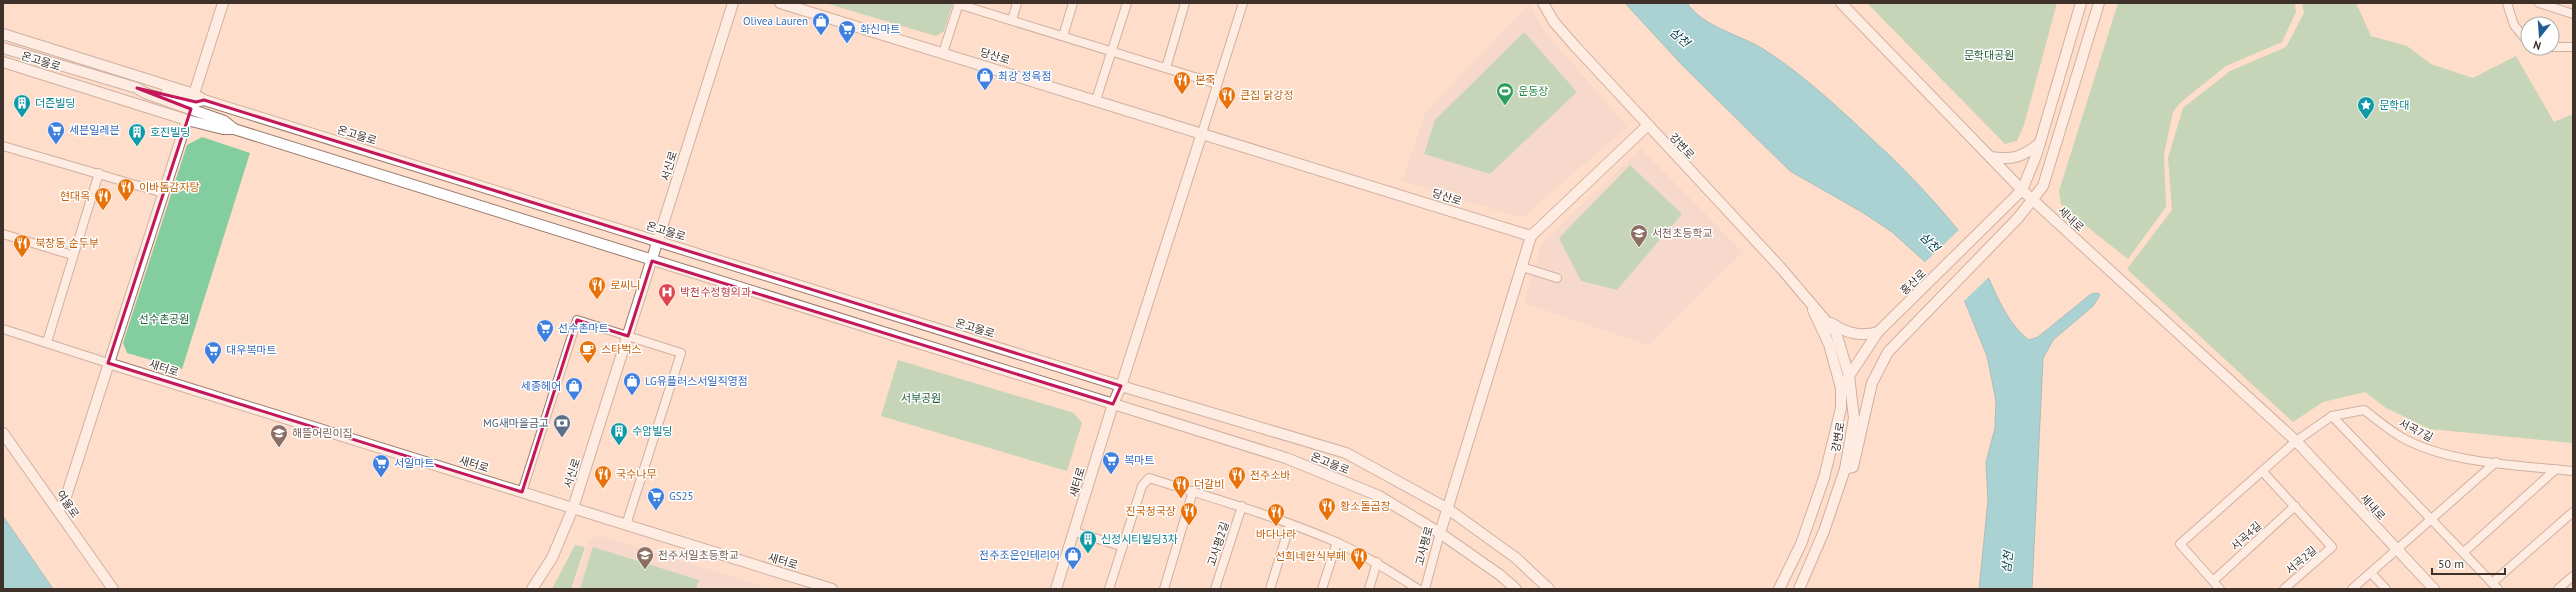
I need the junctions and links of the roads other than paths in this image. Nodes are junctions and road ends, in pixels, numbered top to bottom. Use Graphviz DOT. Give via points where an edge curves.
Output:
graph roads {
  1 [pos="223,3"];
  2 [pos="733,3"];
  3 [pos="780,3"];
  4 [pos="958,3"];
  5 [pos="1017,3"];
  6 [pos="1073,3"];
  7 [pos="1127,3"];
  8 [pos="1185,3"];
  9 [pos="1243,3"];
  10 [pos="1543,3"];
  11 [pos="1841,3"];
  12 [pos="2081,3"];
  13 [pos="2099,3"];
  14 [pos="2507,3"];
  15 [pos="2539,3"];
  16 [pos="2573,14"];
  17 [pos="1012,20"];
  18 [pos="2520,33"];
  19 [pos="3,34"];
  20 [pos="1063,36"];
  21 [pos="2560,47"];
  22 [pos="2573,47"];
  23 [pos="3,48"];
  24 [pos="1111,51"];
  25 [pos="943,53"];
  26 [pos="3,62"];
  27 [pos="1166,68"];
  28 [pos="1218,84"];
  29 [pos="137,88"];
  30 [pos="194,94"];
  31 [pos="204,100"];
  32 [pos="1096,100"];
  33 [pos="187,120"];
  34 [pos="1647,126"];
  35 [pos="234,129"];
  36 [pos="1202,133"];
  37 [pos="2040,143"];
  38 [pos="3,146"];
  39 [pos="1990,158"];
  40 [pos="99,173"];
  41 [pos="2022,190"];
  42 [pos="163,193"];
  43 [pos="2033,200"];
  44 [pos="3,234"];
  45 [pos="1531,236"];
  46 [pos="659,240"];
  47 [pos="72,255"];
  48 [pos="652,261"];
  49 [pos="1522,267"];
  50 [pos="1557,278"];
  51 [pos="1809,300"];
  52 [pos="1826,320"];
  53 [pos="3,329"];
  54 [pos="1878,332"];
  55 [pos="628,336"];
  56 [pos="47,342"];
  57 [pos="108,363"];
  58 [pos="1849,376"];
  59 [pos="1121,386"];
  60 [pos="1842,388"];
  61 [pos="1113,404"];
  62 [pos="2332,416"];
  63 [pos="3,433"];
  64 [pos="2296,441"];
  65 [pos="2496,462"];
  66 [pos="1845,468"];
  67 [pos="2556,469"];
  68 [pos="2573,470"];
  69 [pos="2262,471"];
  70 [pos="522,492"];
  71 [pos="1193,492"];
  72 [pos="1242,506"];
  73 [pos="2295,506"];
  74 [pos="573,508"];
  75 [pos="58,509"];
  76 [pos="1448,509"];
  77 [pos="2573,512"];
  78 [pos="2432,518"];
  79 [pos="1290,524"];
  80 [pos="626,525"];
  81 [pos="1075,532"];
  82 [pos="1440,533"];
  83 [pos="1337,542"];
  84 [pos="1121,546"];
  85 [pos="2395,550"];
  86 [pos="2464,552"];
  87 [pos="1377,562"];
  88 [pos="2371,573"];
  89 [pos="2573,576"];
  90 [pos="2213,581"];
  91 [pos="2495,586"];
  92 [pos="113,589"];
  93 [pos="532,589"];
  94 [pos="832,589"];
  95 [pos="1056,589"];
  96 [pos="1108,589"];
  97 [pos="1164,589"];
  98 [pos="1215,589"];
  99 [pos="1270,589"];
  100 [pos="1322,589"];
  101 [pos="1369,589"];
  102 [pos="1418,589"];
  103 [pos="1425,589"];
  104 [pos="1516,589"];
  105 [pos="1549,589"];
  106 [pos="1779,589"];
  107 [pos="1799,589"];
  108 [pos="2220,589"];
  109 [pos="2284,589"];
  110 [pos="2352,589"];
  111 [pos="2386,589"];
  112 [pos="2434,589"];
  113 [pos="2558,589"];
  1 -- 30 [label="street"];
  2 -- 46 [label="street, 서신로"];
  3 -- 25 [label="street, 당산로"];
  4 -- 17 [label="street"];
  4 -- 25 [label="street"];
  5 -- 17 [label="street"];
  6 -- 20 [label="street"];
  7 -- 24 [label="street"];
  8 -- 27 [label="street"];
  9 -- 28 [label="street"];
  10 -- 34 [label="street, 강변로" via="1554,22"];
  11 -- 39 [label="street, 세내로"];
  12 -- 37 [label="street, 홍산로"];
  13 -- 43 [label="street" via="2043,186"];
  14 -- 18 [label="street" via="2514,26"];
  15 -- 16 [label="street"];
  17 -- 20 [label="street"];
  19 -- 30 [label="street, 온고을로"];
  20 -- 24 [label="street"];
  21 -- 22 [label="street"];
  23 -- 29 [label="street, 온고을로"];
  24 -- 27 [label="street"];
  24 -- 32 [label="street"];
  25 -- 32 [label="street, 당산로"];
  26 -- 33 [label="street, 온고을로"];
  27 -- 28 [label="street"];
  28 -- 36 [label="street"];
  29 -- 31 [label="street, 온고을로" via="147,88 196,102"];
  29 -- 35 [label="street, 온고을로" via="224,121"];
  30 -- 31 [label="street, 온고을로"];
  31 -- 46 [label="street, 온고을로"];
  32 -- 36 [label="street, 당산로"];
  33 -- 35 [label="street, 온고을로" via="223,129"];
  33 -- 42 [label="street"];
  34 -- 45 [label="street"];
  34 -- 51 [label="street, 강변로"];
  35 -- 48 [label="street, 온고을로"];
  36 -- 45 [label="street, 당산로"];
  36 -- 59 [label="street"];
  37 -- 39 [label="street" via="2026,154 2009,160"];
  37 -- 41 [label="street, 홍산로" via="2030,175"];
  38 -- 40 [label="street"];
  39 -- 41 [label="street, 세내로"];
  40 -- 42 [label="street"];
  40 -- 47 [label="street"];
  41 -- 43 [label="street, 세내로"];
  41 -- 54 [label="street, 홍산로"];
  42 -- 57 [label="street"];
  43 -- 64 [label="street, 세내로"];
  43 -- 66 [label="street" via="1888,352 1872,383 1852,467"];
  44 -- 47 [label="street"];
  45 -- 49 [label="street"];
  46 -- 48 [label="street, 서신로"];
  46 -- 59 [label="street, 온고을로"];
  47 -- 56 [label="street"];
  48 -- 55 [label="street, 서신로"];
  48 -- 61 [label="street, 온고을로"];
  49 -- 50 [label="street"];
  49 -- 76 [label="street"];
  51 -- 52 [label="street, 강변로"];
  51 -- 60 [label="street, 강변로" via="1829,344"];
  52 -- 54 [label="street" via="1851,333 1867,335"];
  52 -- 58 [label="street, 강변로" via="1836,333"];
  53 -- 56 [label="street, 새터로"];
  54 -- 58 [label="street, 홍산로"];
  55 -- 70 [label="street" via="577,320"];
  55 -- 74 [label="street, 서신로"];
  55 -- 80 [label="street" via="681,353"];
  56 -- 57 [label="street, 새터로"];
  57 -- 70 [label="street, 새터로"];
  57 -- 75 [label="street" via="64,503"];
  58 -- 60 [label="street, 홍산로"];
  58 -- 66 [label="street, 강변로" via="1854,418"];
  59 -- 61 [label="street"];
  59 -- 76 [label="street, 온고을로" via="1346,453"];
  60 -- 106 [label="street, 홍산로" via="1841,408 1824,478 1801,544"];
  61 -- 81 [label="street, 새터로"];
  61 -- 82 [label="street, 온고을로" via="1286,458 1378,496"];
  62 -- 64 [label="street, 서곡7길"];
  62 -- 65 [label="street, 서곡7길" via="2364,410 2401,437 2429,449"];
  62 -- 78 [label="street"];
  63 -- 75 [label="street, 여울로"];
  64 -- 69 [label="street"];
  64 -- 85 [label="street, 세내로"];
  65 -- 67 [label="street, 서곡7길"];
  65 -- 78 [label="street"];
  66 -- 107 [label="street" via="1824,531"];
  67 -- 68 [label="street, 서곡7길"];
  67 -- 86 [label="street"];
  69 -- 73 [label="street"];
  69 -- 90 [label="street" via="2180,544"];
  70 -- 74 [label="street, 새터로"];
  71 -- 72 [label="street"];
  71 -- 84 [label="street" via="1150,478 1142,486"];
  71 -- 97 [label="street"];
  72 -- 79 [label="street"];
  72 -- 98 [label="street, 고사평2길"];
  73 -- 90 [label="street, 서곡4길"];
  73 -- 109 [label="street, 서곡2길" via="2332,547"];
  74 -- 80 [label="street, 새터로"];
  74 -- 93 [label="street, 서신로" via="552,558"];
  75 -- 92 [label="street, 여울로"];
  76 -- 82 [label="street, 고사평로"];
  76 -- 105 [label="street, 온고을로" via="1516,558"];
  77 -- 91 [label="street"];
  78 -- 85 [label="street"];
  78 -- 86 [label="street"];
  79 -- 83 [label="street"];
  79 -- 99 [label="street"];
  80 -- 94 [label="street, 새터로"];
  81 -- 84 [label="street"];
  81 -- 95 [label="street, 새터로"];
  82 -- 103 [label="street, 고사평로"];
  82 -- 104 [label="street, 온고을로"];
  83 -- 87 [label="street"];
  83 -- 100 [label="street"];
  84 -- 96 [label="street"];
  85 -- 88 [label="street"];
  85 -- 112 [label="street, 세내로"];
  86 -- 91 [label="street"];
  87 -- 101 [label="street"];
  87 -- 102 [label="street"];
  88 -- 110 [label="street"];
  88 -- 111 [label="street"];
  89 -- 113 [label="street"];
  90 -- 108 [label="street"];
}
